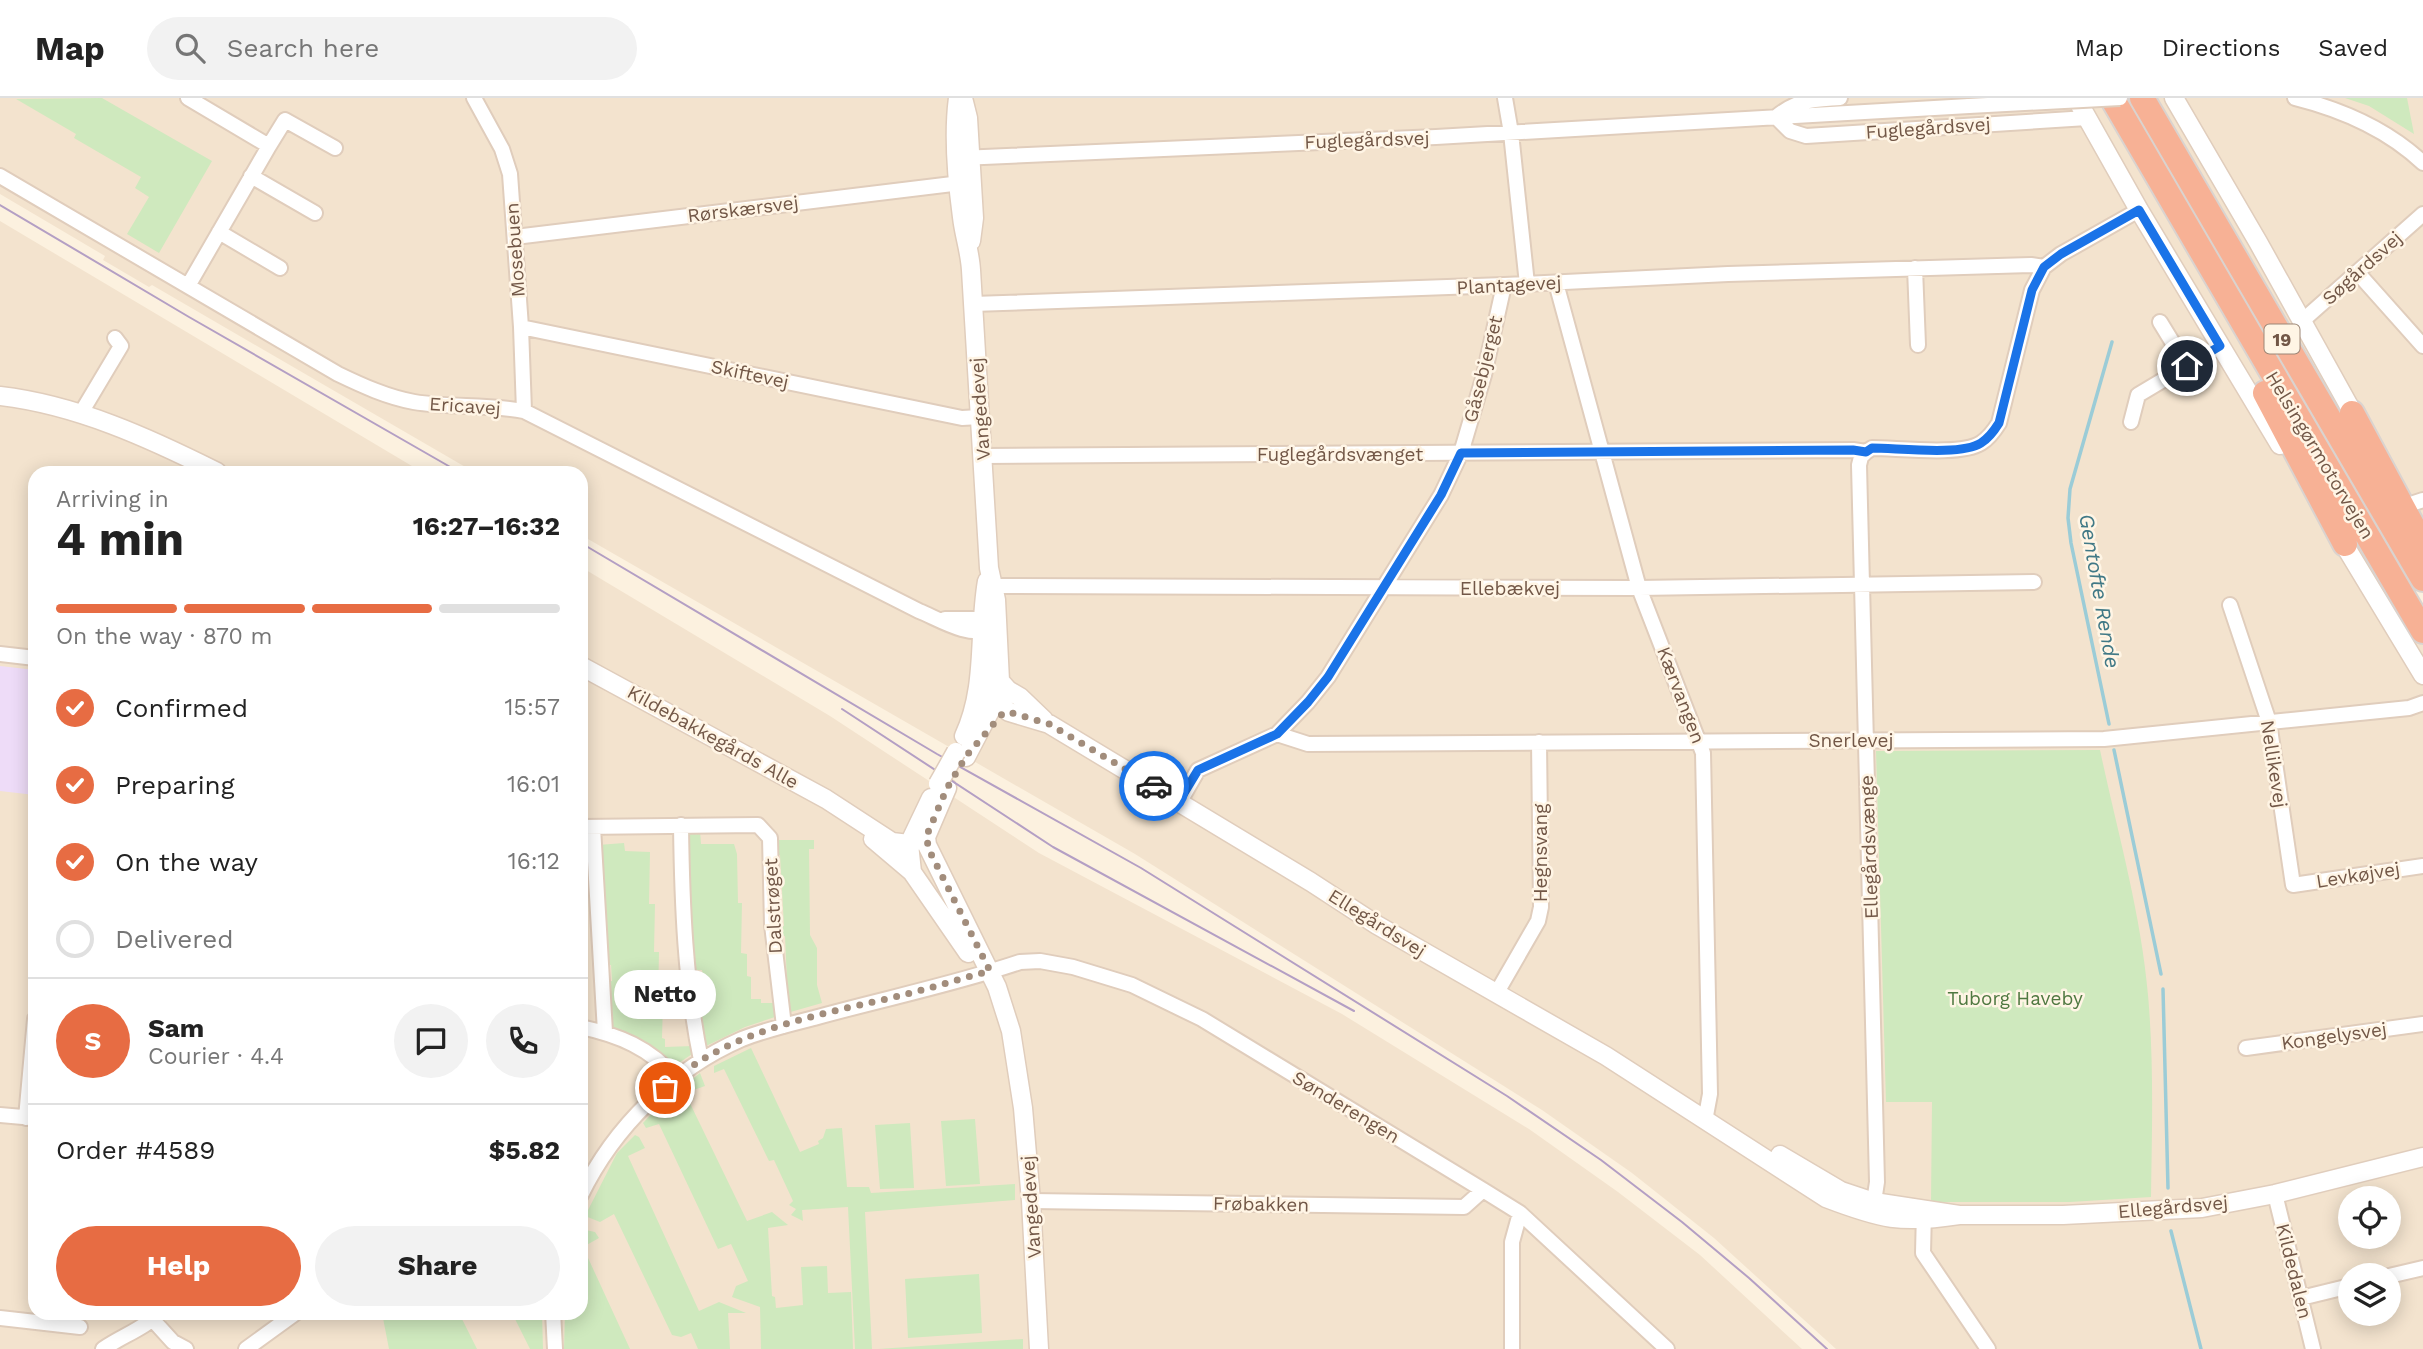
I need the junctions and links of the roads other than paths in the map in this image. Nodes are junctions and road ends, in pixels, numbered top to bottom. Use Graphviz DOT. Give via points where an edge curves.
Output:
graph roads {
  1 [pos="188,98"];
  2 [pos="474,98"];
  3 [pos="960,98"];
  4 [pos="1504,98"];
  5 [pos="1840,98"];
  6 [pos="2076,98"];
  7 [pos="2112,98"];
  8 [pos="2120,98"];
  9 [pos="2142,98"];
  10 [pos="2174,98"];
  11 [pos="2295,98"];
  12 [pos="1776,117"];
  13 [pos="2087,118"];
  14 [pos="1511,133"];
  15 [pos="269,146"];
  16 [pos="334,148"];
  17 [pos="964,158"];
  18 [pos="2423,163"];
  19 [pos="2154,172"];
  20 [pos="0,176"];
  21 [pos="251,176"];
  22 [pos="965,182"];
  23 [pos="2139,210"];
  24 [pos="315,213"];
  25 [pos="2423,214"];
  26 [pos="219,232"];
  27 [pos="515,237"];
  28 [pos="2044,267"];
  29 [pos="280,268"];
  30 [pos="1915,268"];
  31 [pos="2357,272"];
  32 [pos="1556,283"];
  33 [pos="1527,284"];
  34 [pos="1504,285"];
  35 [pos="188,286"];
  36 [pos="973,304"];
  37 [pos="2160,322"];
  38 [pos="2301,322"];
  39 [pos="521,327"];
  40 [pos="115,338"];
  41 [pos="1918,345"];
  42 [pos="2220,346"];
  43 [pos="2423,346"];
  44 [pos="2187,366"];
  45 [pos="0,396"];
  46 [pos="524,411"];
  47 [pos="81,413"];
  48 [pos="2352,413"];
  49 [pos="980,417"];
  50 [pos="2131,422"];
  51 [pos="1601,452"];
  52 [pos="1866,452"];
  53 [pos="1461,453"];
  54 [pos="983,456"];
  55 [pos="204,466"];
  56 [pos="2417,502"];
  57 [pos="2423,525"];
  58 [pos="2345,544"];
  59 [pos="2423,545"];
  60 [pos="2423,579"];
  61 [pos="990,580"];
  62 [pos="2034,583"];
  63 [pos="1863,586"];
  64 [pos="1383,588"];
  65 [pos="1639,588"];
  66 [pos="2230,605"];
  67 [pos="986,629"];
  68 [pos="2423,631"];
  69 [pos="0,654"];
  70 [pos="28,657"];
  71 [pos="588,670"];
  72 [pos="2423,676"];
  73 [pos="1000,681"];
  74 [pos="994,700"];
  75 [pos="2423,703"];
  76 [pos="1009,712"];
  77 [pos="974,713"];
  78 [pos="2269,722"];
  79 [pos="1049,724"];
  80 [pos="1277,734"];
  81 [pos="1866,740"];
  82 [pos="1700,741"];
  83 [pos="1539,742"];
  84 [pos="963,755"];
  85 [pos="1178,803"];
  86 [pos="681,825"];
  87 [pos="588,827"];
  88 [pos="588,838"];
  89 [pos="905,849"];
  90 [pos="2423,866"];
  91 [pos="2293,885"];
  92 [pos="966,928"];
  93 [pos="985,973"];
  94 [pos="1496,994"];
  95 [pos="2423,1024"];
  96 [pos="784,1026"];
  97 [pos="588,1028"];
  98 [pos="605,1032"];
  99 [pos="2246,1048"];
  100 [pos="701,1060"];
  101 [pos="676,1078"];
  102 [pos="0,1115"];
  103 [pos="28,1118"];
  104 [pos="1705,1121"];
  105 [pos="2423,1157"];
  106 [pos="588,1180"];
  107 [pos="1483,1190"];
  108 [pos="2275,1194"];
  109 [pos="1031,1201"];
  110 [pos="1874,1202"];
  111 [pos="1520,1213"];
  112 [pos="1924,1215"];
  113 [pos="2423,1268"];
  114 [pos="2401,1273"];
  115 [pos="2338,1289"];
  116 [pos="2301,1298"];
  117 [pos="0,1318"];
  118 [pos="150,1320"];
  119 [pos="159,1320"];
  120 [pos="286,1320"];
  121 [pos="553,1320"];
  122 [pos="80,1326"];
  123 [pos="103,1349"];
  124 [pos="186,1349"];
  125 [pos="246,1349"];
  126 [pos="555,1349"];
  127 [pos="1039,1349"];
  128 [pos="1512,1349"];
  129 [pos="1667,1349"];
  130 [pos="1988,1349"];
  131 [pos="2313,1349"];
  1 -- 15 [label="street"];
  2 -- 27 [label="street, Mosebuen" via="510,174"];
  3 -- 17 [label="street, Vangedevej" via="955,120"];
  4 -- 14 [label="street"];
  5 -- 12 [label="street, Fuglegårdsvej" via="1805,100"];
  6 -- 13 [label="street"];
  7 -- 19 [label="highway, Helsingørmotorvejen / 19"];
  8 -- 12 [label="street, Fuglegårdsvej, bridge"];
  9 -- 60 [label="highway, Helsingørmotorvejen / 19"];
  10 -- 38 [label="street"];
  11 -- 18 [label="street" via="2360,120"];
  12 -- 13 [label="street, Fuglegårdsvej" via="1790,131 1806,136"];
  12 -- 14 [label="street, Fuglegårdsvej"];
  13 -- 23 [label="street"];
  14 -- 17 [label="street, Fuglegårdsvej"];
  14 -- 33 [label="street"];
  15 -- 16 [label="street" via="285,120"];
  15 -- 21 [label="street"];
  17 -- 22 [label="street, Vangedevej"];
  19 -- 58 [label="highway" via="2154,185"];
  19 -- 68 [label="highway, Helsingørmotorvejen / 19"];
  20 -- 35 [label="street, Ericavej"];
  21 -- 24 [label="street"];
  21 -- 26 [label="street"];
  22 -- 27 [label="street, Rørskærsvej"];
  22 -- 36 [label="street, Vangedevej" via="962,219 970,251"];
  23 -- 28 [label="street"];
  23 -- 42 [label="street"];
  25 -- 31 [label="street, Søgårdsvej"];
  26 -- 29 [label="street"];
  26 -- 35 [label="street"];
  27 -- 39 [label="street, Mosebuen"];
  28 -- 30 [label="street, Plantagevej"];
  28 -- 52 [label="street, Fuglegårdsvænget" via="2032,290 1999,423 1990,436 1963,450 1872,448"];
  30 -- 32 [label="street, Plantagevej"];
  30 -- 41 [label="street"];
  31 -- 38 [label="street, Søgårdsvej"];
  31 -- 43 [label="street"];
  32 -- 33 [label="street, Plantagevej"];
  32 -- 51 [label="street, Kærvangen"];
  33 -- 34 [label="street, Plantagevej"];
  34 -- 36 [label="street, Plantagevej"];
  34 -- 53 [label="street, Gåsebjerget"];
  35 -- 46 [label="street, Ericavej" via="376,392 416,402"];
  36 -- 49 [label="street, Vangedevej"];
  37 -- 44 [label="street"];
  38 -- 48 [label="street"];
  39 -- 46 [label="street, Mosebuen"];
  39 -- 49 [label="street, Skiftevej" via="962,418"];
  40 -- 47 [label="street" via="121,346"];
  42 -- 44 [label="street"];
  42 -- 58 [label="street"];
  44 -- 50 [label="street" via="2138,395"];
  45 -- 47 [label="street"];
  46 -- 67 [label="street, Ericavej" via="902,603 964,630"];
  47 -- 55 [label="street"];
  48 -- 56 [label="street"];
  48 -- 59 [label="highway"];
  49 -- 54 [label="street, Vangedevej"];
  51 -- 52 [label="street, Fuglegårdsvænget"];
  51 -- 53 [label="street, Fuglegårdsvænget"];
  51 -- 65 [label="street, Kærvangen"];
  52 -- 63 [label="street, Ellegårdsvænge" via="1859,465"];
  53 -- 54 [label="street, Fuglegårdsvænget"];
  53 -- 64 [label="street, Gåsebjerget" via="1441,495"];
  54 -- 61 [label="street, Vangedevej"];
  56 -- 57 [label="street"];
  58 -- 72 [label="street"];
  61 -- 64 [label="street, Ellebækvej"];
  61 -- 67 [label="street, Vangedevej"];
  62 -- 63 [label="street, Ellebækvej"];
  63 -- 65 [label="street, Ellebækvej"];
  63 -- 81 [label="street, Ellegårdsvænge"];
  64 -- 65 [label="street, Ellebækvej"];
  64 -- 80 [label="street, Gåsebjerget" via="1328,677"];
  65 -- 82 [label="street, Kærvangen"];
  66 -- 78 [label="street, Nellikevej"];
  67 -- 73 [label="street, Vangedevej"];
  67 -- 74 [label="street"];
  67 -- 77 [label="street, Vangedevej"];
  69 -- 70 [label="street"];
  71 -- 89 [label="street, Kildebakkegårds Alle" via="844,809"];
  73 -- 74 [label="street, Vangedevej"];
  73 -- 79 [label="street, Ellegårdsvej"];
  74 -- 76 [label="street"];
  74 -- 77 [label="street"];
  74 -- 79 [label="street" via="1017,705"];
  74 -- 84 [label="street, Vangedevej"];
  75 -- 78 [label="street, Snerlevej"];
  76 -- 79 [label="street, Ellegårdsvej"];
  76 -- 84 [label="street" via="998,716"];
  77 -- 84 [label="street, Vangedevej"];
  78 -- 81 [label="street, Snerlevej" via="2104,739"];
  78 -- 91 [label="street, Nellikevej"];
  79 -- 85 [label="street, Ellegårdsvej"];
  80 -- 83 [label="street, Snerlevej" via="1308,744"];
  80 -- 85 [label="street, Gåsebjerget" via="1198,770"];
  81 -- 82 [label="street, Snerlevej"];
  81 -- 110 [label="street, Ellegårdsvænge" via="1877,1170"];
  82 -- 83 [label="street, Snerlevej"];
  82 -- 104 [label="street, Kærvangen" via="1710,1094"];
  83 -- 94 [label="street, Hegnsvang" via="1541,907 1538,921"];
  84 -- 89 [label="street, Vangedevej, bridge"];
  85 -- 94 [label="street, Ellegårdsvej"];
  86 -- 87 [label="street, Dalstrøget"];
  86 -- 96 [label="street, Dalstrøget" via="758,825 770,838 772,925"];
  86 -- 100 [label="street" via="693,1025"];
  88 -- 98 [label="street, Dalstrøget"];
  89 -- 92 [label="street"];
  89 -- 92 [label="street, Vangedevej" via="930,852"];
  89 -- 93 [label="street, Vangedevej" via="936,910"];
  90 -- 91 [label="street, Levkøjvej"];
  92 -- 93 [label="street, Vangedevej"];
  93 -- 96 [label="street"];
  93 -- 107 [label="street, Sønderengen" via="1040,961 1132,985 1202,1019"];
  93 -- 109 [label="street, Vangedevej" via="1015,1066"];
  94 -- 104 [label="street, Ellegårdsvej" via="1606,1056"];
  95 -- 99 [label="street, Kongelysvej"];
  96 -- 100 [label="street" via="743,1039"];
  97 -- 98 [label="street"];
  98 -- 101 [label="street" via="647,1051"];
  100 -- 101 [label="street"];
  101 -- 106 [label="street" via="631,1120"];
  102 -- 103 [label="street"];
  104 -- 110 [label="street, Ellegårdsvej" via="1751,1138 1841,1191"];
  104 -- 112 [label="street, Ellegårdsvej" via="1826,1198 1894,1220"];
  105 -- 108 [label="street, Ellegårdsvej"];
  107 -- 109 [label="street, Frøbakken" via="1464,1208"];
  107 -- 111 [label="street, Sønderengen"];
  108 -- 112 [label="street, Ellegårdsvej" via="2202,1208"];
  108 -- 116 [label="street, Kildedalen"];
  109 -- 127 [label="street, Vangedevej"];
  110 -- 112 [label="street, Ellegårdsvej"];
  111 -- 128 [label="street" via="1512,1242"];
  111 -- 129 [label="street, Sønderengen"];
  112 -- 130 [label="street" via="1923,1253"];
  113 -- 114 [label="street"];
  115 -- 116 [label="street"];
  116 -- 131 [label="street, Kildedalen"];
  117 -- 122 [label="street"];
  118 -- 123 [label="street"];
  119 -- 124 [label="street" via="173,1342"];
  120 -- 125 [label="street"];
  121 -- 126 [label="street"];
}
